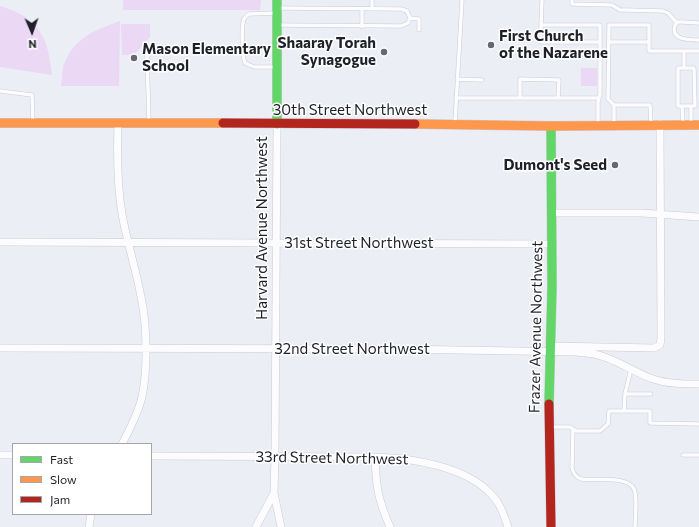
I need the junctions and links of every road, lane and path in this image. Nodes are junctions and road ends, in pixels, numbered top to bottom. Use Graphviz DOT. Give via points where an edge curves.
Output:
graph roads {
  1 [pos="372,0"];
  2 [pos="462,0"];
  3 [pos="542,0"];
  4 [pos="572,0"];
  5 [pos="610,0"];
  6 [pos="612,5"];
  7 [pos="277,7"];
  8 [pos="362,9"];
  9 [pos="372,9"];
  10 [pos="410,18"];
  11 [pos="699,23"];
  12 [pos="677,24"];
  13 [pos="277,25"];
  14 [pos="541,25"];
  15 [pos="362,26"];
  16 [pos="419,30"];
  17 [pos="699,40"];
  18 [pos="600,42"];
  19 [pos="609,42"];
  20 [pos="649,42"];
  21 [pos="684,51"];
  22 [pos="699,51"];
  23 [pos="147,55"];
  24 [pos="277,67"];
  25 [pos="684,68"];
  26 [pos="457,79"];
  27 [pos="482,80"];
  28 [pos="0,91"];
  29 [pos="456,98"];
  30 [pos="520,98"];
  31 [pos="558,98"];
  32 [pos="599,98"];
  33 [pos="614,105"];
  34 [pos="682,106"];
  35 [pos="691,106"];
  36 [pos="0,123"];
  37 [pos="33,123"];
  38 [pos="118,124"];
  39 [pos="149,124"];
  40 [pos="277,124"];
  41 [pos="455,124"];
  42 [pos="656,124"];
  43 [pos="691,124"];
  44 [pos="614,125"];
  45 [pos="551,126"];
  46 [pos="598,126"];
  47 [pos="551,213"];
  48 [pos="660,214"];
  49 [pos="699,217"];
  50 [pos="0,242"];
  51 [pos="128,242"];
  52 [pos="276,243"];
  53 [pos="551,244"];
  54 [pos="0,348"];
  55 [pos="146,348"];
  56 [pos="275,349"];
  57 [pos="550,349"];
  58 [pos="631,369"];
  59 [pos="699,384"];
  60 [pos="625,394"];
  61 [pos="651,394"];
  62 [pos="624,411"];
  63 [pos="699,424"];
  64 [pos="549,427"];
  65 [pos="572,429"];
  66 [pos="122,443"];
  67 [pos="699,454"];
  68 [pos="0,455"];
  69 [pos="12,455"];
  70 [pos="683,455"];
  71 [pos="152,456"];
  72 [pos="275,456"];
  73 [pos="375,457"];
  74 [pos="274,493"];
  75 [pos="91,515"];
  76 [pos="89,527"];
  77 [pos="256,527"];
  78 [pos="281,527"];
  79 [pos="390,527"];
  80 [pos="508,527"];
  81 [pos="551,527"];
  82 [pos="635,527"];
  1 -- 9 [label="lane"];
  2 -- 26 [label="lane"];
  3 -- 14 [label="lane"];
  4 -- 6 [label="lane" via="572,4"];
  5 -- 6 [label="lane"];
  6 -- 12 [label="lane" via="622,10 665,11"];
  7 -- 8 [label="lane"];
  7 -- 13 [label="main road, Harvard Avenue Northwest"];
  7 -- 24 [label="lane" via="249,14 243,24 245,63 254,68"];
  8 -- 9 [label="lane"];
  8 -- 15 [label="lane"];
  9 -- 10 [label="lane" via="403,10"];
  10 -- 15 [label="lane" via="403,26"];
  10 -- 16 [label="lane" via="419,19"];
  11 -- 12 [label="lane"];
  12 -- 17 [label="lane" via="674,31 679,37"];
  13 -- 15 [label="lane"];
  13 -- 24 [label="main road, Harvard Avenue Northwest"];
  14 -- 18 [label="lane" via="600,25"];
  14 -- 18 [label="lane" via="541,42"];
  18 -- 32 [label="lane"];
  19 -- 20 [label="lane"];
  19 -- 20 [label="lane" via="609,25 649,25"];
  19 -- 33 [label="lane" via="608,99"];
  20 -- 21 [label="lane" via="649,51"];
  21 -- 22 [label="lane"];
  21 -- 25 [label="lane"];
  23 -- 39 [label="lane"];
  24 -- 40 [label="main road, Harvard Avenue Northwest"];
  25 -- 34 [label="lane" via="678,68 678,106"];
  25 -- 35 [label="lane" via="694,68 695,106"];
  26 -- 27 [label="lane"];
  26 -- 29 [label="lane"];
  28 -- 37 [label="lane" via="32,95"];
  29 -- 30 [label="lane"];
  29 -- 41 [label="lane"];
  30 -- 31 [label="lane"];
  30 -- 31 [label="lane" via="520,79 559,80"];
  31 -- 32 [label="lane"];
  32 -- 46 [label="lane"];
  33 -- 42 [label="lane" via="650,105"];
  33 -- 44 [label="lane"];
  34 -- 35 [label="lane"];
  34 -- 43 [label="lane"];
  35 -- 43 [label="lane"];
  36 -- 37 [label="main road, 30th Street Northwest"];
  37 -- 38 [label="main road, 30th Street Northwest"];
  38 -- 39 [label="main road, 30th Street Northwest"];
  38 -- 51 [label="street" via="119,196"];
  39 -- 40 [label="main road, 30th Street Northwest"];
  40 -- 41 [label="main road, 30th Street Northwest"];
  40 -- 52 [label="street, Harvard Avenue Northwest"];
  41 -- 45 [label="main road, 30th Street Northwest"];
  42 -- 43 [label="main road, 30th Street Northwest"];
  42 -- 44 [label="main road, 30th Street Northwest"];
  42 -- 48 [label="street"];
  44 -- 46 [label="main road, 30th Street Northwest"];
  45 -- 46 [label="main road, 30th Street Northwest"];
  45 -- 47 [label="main road, Frazer Avenue Northwest"];
  47 -- 48 [label="street"];
  47 -- 53 [label="main road, Frazer Avenue Northwest"];
  48 -- 49 [label="street"];
  48 -- 57 [label="street" via="660,345 654,348"];
  50 -- 51 [label="street, 31st Street Northwest"];
  51 -- 52 [label="street, 31st Street Northwest"];
  51 -- 55 [label="street" via="142,304"];
  52 -- 53 [label="street, 31st Street Northwest"];
  52 -- 56 [label="street, Harvard Avenue Northwest"];
  53 -- 57 [label="main road, Frazer Avenue Northwest"];
  54 -- 55 [label="street, 32nd Street Northwest"];
  55 -- 56 [label="street, 32nd Street Northwest"];
  55 -- 66 [label="street" via="142,398"];
  56 -- 57 [label="street, 32nd Street Northwest"];
  56 -- 72 [label="street, Harvard Avenue Northwest"];
  57 -- 58 [label="street, 32nd Street Northwest" via="595,354"];
  57 -- 64 [label="main road, Frazer Avenue Northwest"];
  58 -- 59 [label="street, 32nd Street Northwest" via="665,382"];
  58 -- 60 [label="lane"];
  60 -- 61 [label="lane"];
  60 -- 62 [label="lane"];
  62 -- 63 [label="lane" via="650,411 650,423"];
  62 -- 65 [label="lane" via="609,411 608,424 600,431"];
  64 -- 65 [label="lane"];
  64 -- 81 [label="main road, Frazer Avenue Northwest"];
  65 -- 82 [label="lane" via="572,468 576,477 618,480 632,486 635,493"];
  67 -- 70 [label="lane"];
  68 -- 69 [label="street"];
  71 -- 72 [label="street, 33rd Street Northwest"];
  72 -- 73 [label="street, 33rd Street Northwest"];
  72 -- 74 [label="street, Harvard Avenue Northwest"];
  73 -- 79 [label="street" via="377,490"];
  73 -- 80 [label="street, 33rd Street Northwest" via="423,462 453,471 479,483 492,494 502,509"];
  74 -- 77 [label="street"];
  74 -- 78 [label="street"];
  75 -- 76 [label="street"];
}
